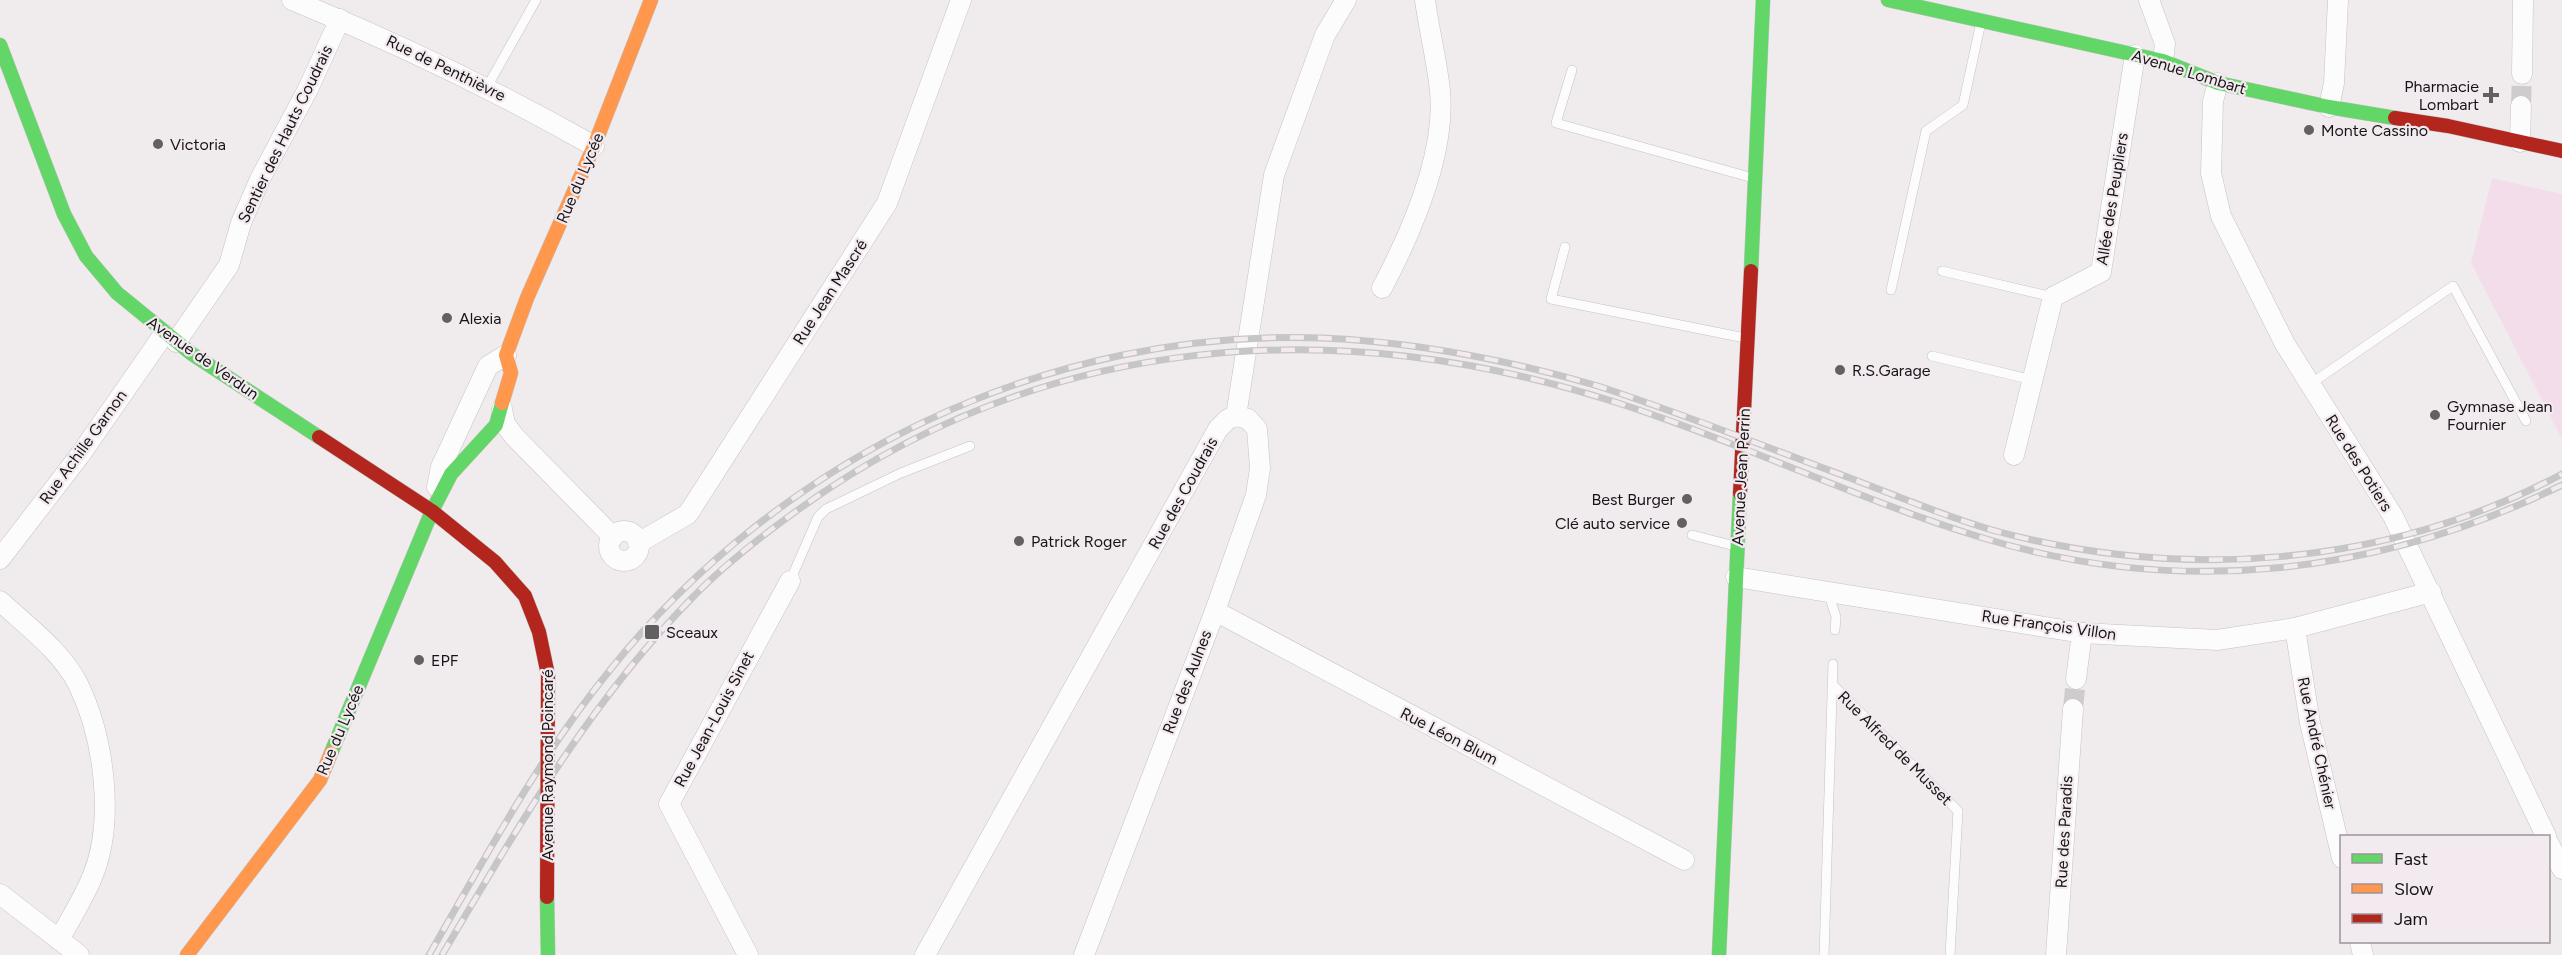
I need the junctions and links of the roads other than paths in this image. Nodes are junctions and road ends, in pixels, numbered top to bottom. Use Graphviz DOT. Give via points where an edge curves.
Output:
graph roads {
  1 [pos="292,0"];
  2 [pos="536,0"];
  3 [pos="651,0"];
  4 [pos="961,0"];
  5 [pos="1346,0"];
  6 [pos="1425,0"];
  7 [pos="1763,0"];
  8 [pos="1888,0"];
  9 [pos="2149,0"];
  10 [pos="2337,0"];
  11 [pos="2523,0"];
  12 [pos="340,19"];
  13 [pos="1981,19"];
  14 [pos="0,45"];
  15 [pos="2136,55"];
  16 [pos="2163,61"];
  17 [pos="1572,70"];
  18 [pos="2522,74"];
  19 [pos="2218,83"];
  20 [pos="487,87"];
  21 [pos="2521,106"];
  22 [pos="2329,107"];
  23 [pos="2520,142"];
  24 [pos="594,146"];
  25 [pos="2562,151"];
  26 [pos="1755,178"];
  27 [pos="1565,247"];
  28 [pos="1942,271"];
  29 [pos="1382,288"];
  30 [pos="1891,290"];
  31 [pos="2054,297"];
  32 [pos="170,338"];
  33 [pos="1747,338"];
  34 [pos="506,355"];
  35 [pos="1932,356"];
  36 [pos="2032,380"];
  37 [pos="2309,385"];
  38 [pos="501,409"];
  39 [pos="1236,416"];
  40 [pos="2526,421"];
  41 [pos="970,446"];
  42 [pos="2014,455"];
  43 [pos="432,511"];
  44 [pos="1692,536"];
  45 [pos="1737,547"];
  46 [pos="0,559"];
  47 [pos="1736,577"];
  48 [pos="790,581"];
  49 [pos="1827,590"];
  50 [pos="2431,592"];
  51 [pos="0,601"];
  52 [pos="1215,611"];
  53 [pos="2295,628"];
  54 [pos="1835,630"];
  55 [pos="2082,633"];
  56 [pos="1833,664"];
  57 [pos="2076,680"];
  58 [pos="1832,684"];
  59 [pos="2073,709"];
  60 [pos="2545,835"];
  61 [pos="2550,846"];
  62 [pos="2340,850"];
  63 [pos="1684,860"];
  64 [pos="2562,869"];
  65 [pos="0,894"];
  66 [pos="59,940"];
  67 [pos="79,955"];
  68 [pos="187,955"];
  69 [pos="548,955"];
  70 [pos="748,955"];
  71 [pos="926,955"];
  72 [pos="1084,955"];
  73 [pos="1719,955"];
  74 [pos="1824,955"];
  75 [pos="1950,955"];
  76 [pos="2056,955"];
  1 -- 12 [label="street, Rue de Penthièvre"];
  2 -- 20 [label="lane"];
  3 -- 24 [label="street, Rue du Lycée"];
  4 -- 38 [label="street, Rue Jean Mascré" via="887,203 688,514 638,543 628,531 613,537 514,436"];
  5 -- 39 [label="street" via="1325,35 1274,175"];
  6 -- 29 [label="street" via="1440,93 1436,139 1423,201"];
  7 -- 26 [label="street, Avenue Jean Perrin"];
  8 -- 13 [label="street, Avenue Lombart"];
  9 -- 16 [label="street" via="2165,44"];
  10 -- 22 [label="street" via="2334,82"];
  11 -- 18 [label="street"];
  12 -- 20 [label="street, Rue de Penthièvre"];
  12 -- 32 [label="street, Sentier des Hauts Coudrais" via="260,179 229,265"];
  13 -- 15 [label="street, Avenue Lombart"];
  13 -- 30 [label="lane" via="1963,105 1926,131"];
  14 -- 32 [label="street, Avenue de Verdun" via="64,214 86,256 117,293"];
  15 -- 16 [label="street, Avenue Lombart"];
  15 -- 31 [label="street, Allée des Peupliers" via="2101,272"];
  16 -- 19 [label="street, Avenue Lombart"];
  17 -- 26 [label="lane" via="1556,123"];
  19 -- 22 [label="street, Avenue Lombart"];
  19 -- 37 [label="street, Rue des Potiers" via="2213,101 2211,163 2221,216"];
  20 -- 24 [label="street, Rue de Penthièvre"];
  21 -- 23 [label="street"];
  22 -- 23 [label="street, Avenue Lombart"];
  23 -- 25 [label="street, Avenue Lombart"];
  24 -- 34 [label="street, Rue du Lycée"];
  26 -- 33 [label="street, Avenue Jean Perrin"];
  27 -- 33 [label="lane" via="1551,299"];
  28 -- 31 [label="lane"];
  31 -- 36 [label="street"];
  32 -- 43 [label="street, Avenue de Verdun"];
  32 -- 46 [label="street, Rue Achille Garnon"];
  33 -- 45 [label="street, Avenue Jean Perrin"];
  34 -- 38 [label="street, Rue du Lycée" via="511,373"];
  34 -- 43 [label="street, Rue du Lycée" via="488,366 483,376 441,467"];
  35 -- 36 [label="lane"];
  36 -- 42 [label="street"];
  37 -- 40 [label="lane" via="2453,286"];
  37 -- 50 [label="street, Rue des Potiers" via="2393,516"];
  38 -- 43 [label="street, Rue du Lycée" via="496,425 451,474"];
  39 -- 52 [label="street, Rue des Aulnes" via="1248,419 1257,429 1260,468 1256,495"];
  39 -- 71 [label="street, Rue des Coudrais" via="1218,429"];
  41 -- 48 [label="lane" via="901,472 825,509 818,516"];
  43 -- 68 [label="street, Rue du Lycée" via="320,780"];
  43 -- 69 [label="street, Avenue Raymond Poincaré, bridge" via="495,562 525,596 539,632 548,675"];
  44 -- 45 [label="lane"];
  45 -- 47 [label="street, Avenue Jean Perrin"];
  47 -- 49 [label="street, Rue François Villon"];
  47 -- 73 [label="street, Avenue Jean Perrin"];
  48 -- 70 [label="street, Rue Jean-Louis Sinet" via="669,804"];
  49 -- 54 [label="lane" via="1836,617"];
  49 -- 55 [label="street, Rue François Villon"];
  50 -- 53 [label="street, Rue François Villon"];
  50 -- 60 [label="street, Rue des Potiers"];
  51 -- 66 [label="street" via="50,647 78,684 102,762 103,843 93,875"];
  52 -- 63 [label="street, Rue Léon Blum"];
  52 -- 72 [label="street, Rue des Aulnes"];
  53 -- 55 [label="street, Rue François Villon" via="2217,640"];
  53 -- 62 [label="street, Rue André Chénier" via="2310,723"];
  55 -- 57 [label="street"];
  56 -- 58 [label="lane, Rue Alfred de Musset"];
  58 -- 74 [label="lane, Rue Alfred de Musset"];
  58 -- 75 [label="lane, Rue Alfred de Musset" via="1958,811"];
  59 -- 76 [label="street, Rue des Paradis"];
  61 -- 64 [label="street"];
  65 -- 66 [label="street"];
  66 -- 67 [label="street"];
}
